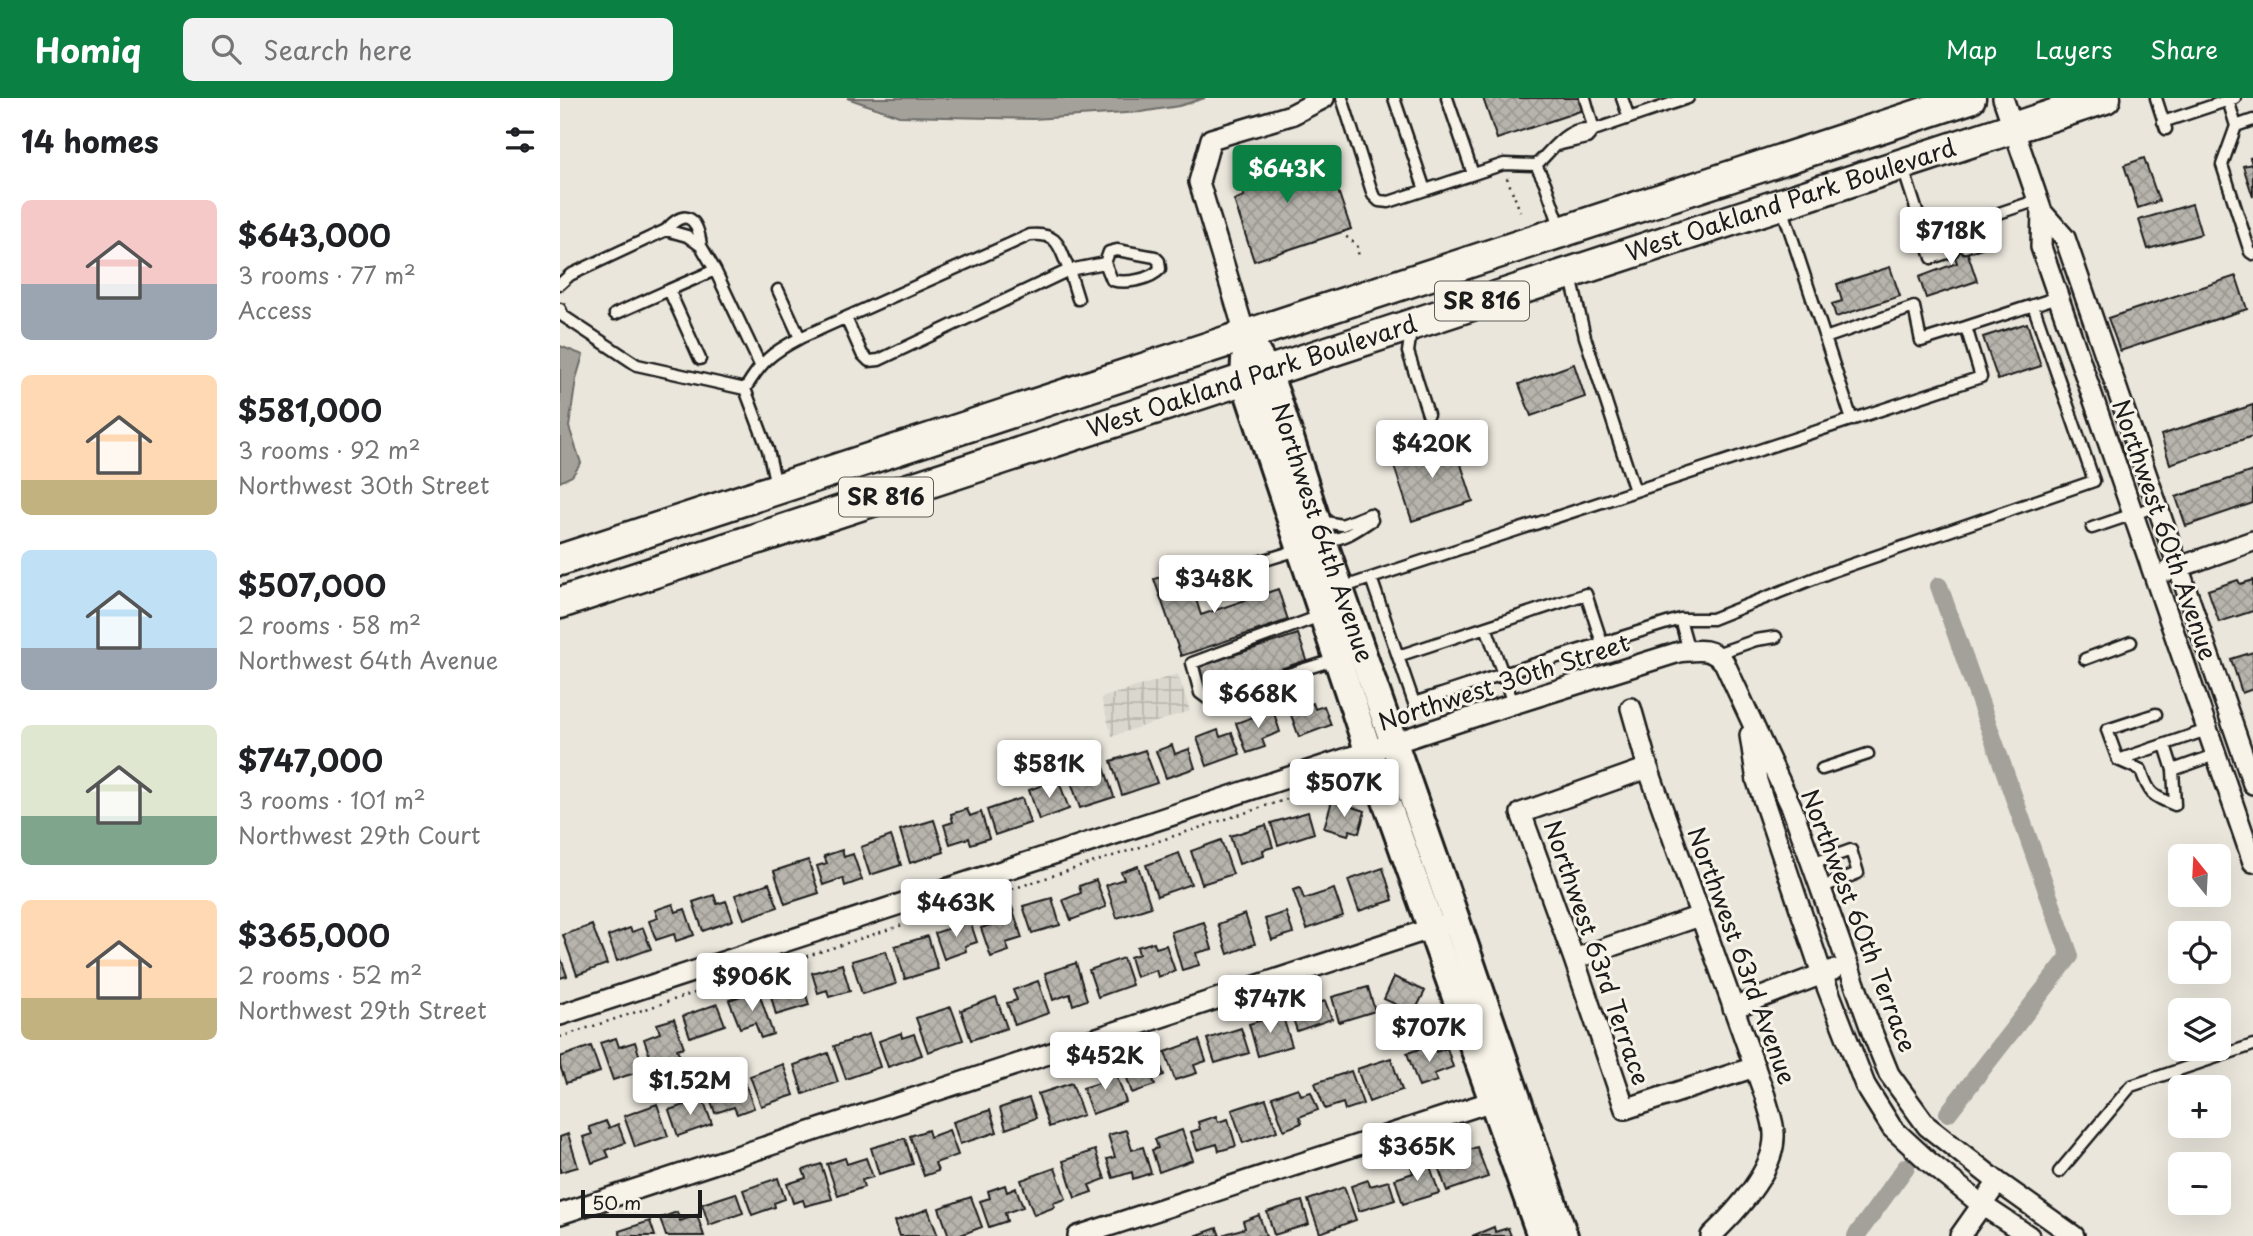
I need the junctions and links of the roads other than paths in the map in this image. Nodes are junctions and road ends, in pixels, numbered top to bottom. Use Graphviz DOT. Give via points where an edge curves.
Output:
graph roads {
  1 [pos="1324,98"];
  2 [pos="1342,98"];
  3 [pos="1394,98"];
  4 [pos="1447,98"];
  5 [pos="1585,98"];
  6 [pos="1622,98"];
  7 [pos="1970,98"];
  8 [pos="2003,98"];
  9 [pos="2105,98"];
  10 [pos="2156,98"];
  11 [pos="1681,99"];
  12 [pos="2231,99"];
  13 [pos="1629,118"];
  14 [pos="2253,120"];
  15 [pos="2236,126"];
  16 [pos="2013,128"];
  17 [pos="1594,130"];
  18 [pos="1901,164"];
  19 [pos="1536,165"];
  20 [pos="1473,174"];
  21 [pos="1425,190"];
  22 [pos="1780,203"];
  23 [pos="2040,206"];
  24 [pos="666,230"];
  25 [pos="1562,231"];
  26 [pos="701,246"];
  27 [pos="1965,247"];
  28 [pos="1953,251"];
  29 [pos="2253,254"];
  30 [pos="1105,263"];
  31 [pos="715,270"];
  32 [pos="1069,270"];
  33 [pos="1570,272"];
  34 [pos="560,284"];
  35 [pos="670,290"];
  36 [pos="778,290"];
  37 [pos="2058,297"];
  38 [pos="1078,299"];
  39 [pos="2033,305"];
  40 [pos="560,309"];
  41 [pos="615,314"];
  42 [pos="846,318"];
  43 [pos="1412,324"];
  44 [pos="1966,327"];
  45 [pos="1245,334"];
  46 [pos="800,338"];
  47 [pos="1825,338"];
  48 [pos="700,359"];
  49 [pos="760,365"];
  50 [pos="1256,375"];
  51 [pos="2112,377"];
  52 [pos="2089,386"];
  53 [pos="745,389"];
  54 [pos="1428,414"];
  55 [pos="1852,420"];
  56 [pos="2127,421"];
  57 [pos="2103,429"];
  58 [pos="2141,462"];
  59 [pos="2118,471"];
  60 [pos="828,472"];
  61 [pos="777,489"];
  62 [pos="1636,491"];
  63 [pos="2157,506"];
  64 [pos="2133,514"];
  65 [pos="802,525"];
  66 [pos="2092,528"];
  67 [pos="1308,532"];
  68 [pos="2253,541"];
  69 [pos="731,547"];
  70 [pos="560,560"];
  71 [pos="2178,567"];
  72 [pos="2154,576"];
  73 [pos="1206,578"];
  74 [pos="1371,578"];
  75 [pos="1337,579"];
  76 [pos="560,603"];
  77 [pos="1324,618"];
  78 [pos="1680,619"];
  79 [pos="1486,627"];
  80 [pos="1776,637"];
  81 [pos="2131,642"];
  82 [pos="1602,643"];
  83 [pos="1704,651"];
  84 [pos="1398,656"];
  85 [pos="1338,658"];
  86 [pos="2085,659"];
  87 [pos="1503,674"];
  88 [pos="1513,704"];
  89 [pos="1631,708"];
  90 [pos="1746,714"];
  91 [pos="2156,714"];
  92 [pos="2244,727"];
  93 [pos="2207,730"];
  94 [pos="2165,744"];
  95 [pos="1394,745"];
  96 [pos="1369,753"];
  97 [pos="1868,754"];
  98 [pos="2215,755"];
  99 [pos="2118,760"];
  100 [pos="1648,768"];
  101 [pos="1822,769"];
  102 [pos="2173,770"];
  103 [pos="2253,784"];
  104 [pos="2253,862"];
  105 [pos="1812,864"];
  106 [pos="1820,888"];
  107 [pos="1796,895"];
  108 [pos="1700,916"];
  109 [pos="1456,920"];
  110 [pos="1431,928"];
  111 [pos="1574,959"];
  112 [pos="1848,964"];
  113 [pos="1822,974"];
  114 [pos="1733,1008"];
  115 [pos="560,1015"];
  116 [pos="2253,1045"];
  117 [pos="1755,1067"];
  118 [pos="1504,1098"];
  119 [pos="2059,1172"];
  120 [pos="1998,1182"];
  121 [pos="1982,1205"];
  122 [pos="560,1214"];
  123 [pos="1078,1236"];
  124 [pos="1541,1236"];
  125 [pos="1564,1236"];
  126 [pos="1712,1236"];
  127 [pos="1960,1236"];
  128 [pos="2029,1236"];
  129 [pos="2074,1236"];
  1 -- 45 [label="street" via="1291,115 1211,139 1199,182"];
  2 -- 21 [label="lane" via="1373,195 1389,202"];
  3 -- 21 [label="lane"];
  4 -- 20 [label="lane"];
  5 -- 17 [label="lane"];
  6 -- 13 [label="lane"];
  7 -- 25 [label="main road, West Oakland Park Boulevard / SR 816"];
  8 -- 16 [label="street, Northwest 60th Avenue"];
  9 -- 16 [label="main road, West Oakland Park Boulevard / SR 816"];
  10 -- 12 [label="lane" via="2165,125"];
  11 -- 13 [label="lane"];
  12 -- 15 [label="lane"];
  13 -- 17 [label="lane"];
  14 -- 15 [label="lane"];
  15 -- 29 [label="lane" via="2222,165"];
  16 -- 18 [label="main road, West Oakland Park Boulevard / SR 816"];
  16 -- 23 [label="street, Northwest 60th Avenue"];
  17 -- 19 [label="lane" via="1584,128 1564,135"];
  18 -- 22 [label="main road, West Oakland Park Boulevard / SR 816"];
  18 -- 28 [label="lane" via="1932,258"];
  19 -- 20 [label="lane" via="1504,164"];
  19 -- 25 [label="lane"];
  20 -- 21 [label="lane"];
  22 -- 33 [label="main road, West Oakland Park Boulevard / SR 816"];
  22 -- 47 [label="lane"];
  23 -- 27 [label="lane" via="1981,219 1988,239"];
  23 -- 37 [label="street, Northwest 60th Avenue" via="2041,247"];
  23 -- 51 [label="street, Northwest 60th Avenue" via="2064,238"];
  24 -- 26 [label="lane"];
  24 -- 26 [label="lane" via="675,220 693,220"];
  24 -- 34 [label="lane"];
  25 -- 45 [label="main road, West Oakland Park Boulevard / SR 816"];
  26 -- 31 [label="lane"];
  30 -- 30 [label="lane" via="1112,280 1121,283 1160,269 1155,257 1117,250 1110,252"];
  30 -- 32 [label="lane"];
  31 -- 35 [label="lane"];
  31 -- 49 [label="lane"];
  32 -- 38 [label="lane"];
  32 -- 42 [label="lane" via="1056,240 1045,234 1030,235"];
  32 -- 42 [label="lane" via="879,359 869,361 862,354"];
  33 -- 43 [label="main road, West Oakland Park Boulevard / SR 816"];
  33 -- 62 [label="lane" via="1585,337"];
  35 -- 41 [label="lane"];
  35 -- 48 [label="lane"];
  36 -- 46 [label="lane"];
  37 -- 39 [label="lane"];
  37 -- 52 [label="street, Northwest 60th Avenue"];
  39 -- 44 [label="lane"];
  39 -- 78 [label="lane" via="2094,481 1833,571 1712,619"];
  40 -- 53 [label="lane" via="563,316 637,365"];
  42 -- 46 [label="lane"];
  43 -- 50 [label="main road, West Oakland Park Boulevard / SR 816"];
  43 -- 54 [label="lane" via="1408,352"];
  44 -- 47 [label="lane" via="1921,341 1914,307"];
  44 -- 55 [label="lane" via="1981,377"];
  45 -- 50 [label="street, Northwest 64th Avenue"];
  45 -- 60 [label="main road, West Oakland Park Boulevard / SR 816"];
  46 -- 49 [label="lane"];
  47 -- 55 [label="lane"];
  49 -- 53 [label="lane"];
  50 -- 65 [label="main road, West Oakland Park Boulevard / SR 816"];
  50 -- 67 [label="street, Northwest 64th Avenue"];
  51 -- 52 [label="lane"];
  51 -- 56 [label="street, Northwest 60th Avenue"];
  52 -- 57 [label="street, Northwest 60th Avenue"];
  53 -- 61 [label="lane"];
  55 -- 62 [label="lane"];
  56 -- 57 [label="lane"];
  56 -- 58 [label="street, Northwest 60th Avenue"];
  57 -- 59 [label="street, Northwest 60th Avenue"];
  58 -- 59 [label="lane"];
  58 -- 63 [label="street, Northwest 60th Avenue"];
  59 -- 64 [label="street, Northwest 60th Avenue"];
  60 -- 61 [label="main road, West Oakland Park Boulevard / SR 816"];
  60 -- 65 [label="main road" via="801,506"];
  61 -- 69 [label="main road" via="767,512"];
  61 -- 70 [label="main road, West Oakland Park Boulevard / SR 816"];
  62 -- 74 [label="lane"];
  63 -- 64 [label="lane"];
  63 -- 71 [label="street, Northwest 60th Avenue"];
  64 -- 66 [label="lane"];
  64 -- 72 [label="street, Northwest 60th Avenue"];
  65 -- 69 [label="main road, West Oakland Park Boulevard / SR 816"];
  67 -- 67 [label="lane" via="1332,539 1351,534 1371,517"];
  67 -- 73 [label="lane"];
  67 -- 75 [label="street" via="1315,553"];
  67 -- 77 [label="street, Northwest 64th Avenue"];
  68 -- 71 [label="street"];
  69 -- 76 [label="main road, West Oakland Park Boulevard / SR 816"];
  71 -- 72 [label="street"];
  71 -- 92 [label="street, Northwest 60th Avenue"];
  72 -- 93 [label="street, Northwest 60th Avenue"];
  74 -- 75 [label="lane"];
  74 -- 84 [label="lane"];
  75 -- 95 [label="street, Northwest 64th Avenue"];
  77 -- 85 [label="street, Northwest 64th Avenue"];
  77 -- 85 [label="lane" via="1192,663 1200,693 1208,699"];
  78 -- 82 [label="lane"];
  78 -- 83 [label="lane"];
  79 -- 82 [label="lane" via="1586,594"];
  79 -- 84 [label="lane"];
  79 -- 87 [label="lane"];
  80 -- 83 [label="lane"];
  81 -- 86 [label="lane"];
  82 -- 87 [label="lane"];
  83 -- 88 [label="street, Northwest 30th Street"];
  83 -- 90 [label="street, Northwest 60th Terrace" via="1724,662"];
  84 -- 87 [label="lane" via="1414,703"];
  85 -- 96 [label="street, Northwest 64th Avenue"];
  87 -- 88 [label="lane"];
  88 -- 95 [label="street, Northwest 30th Street"];
  89 -- 100 [label="street, Northwest 63rd Avenue"];
  90 -- 105 [label="street, Northwest 60th Terrace" via="1792,808"];
  90 -- 107 [label="street, Northwest 60th Terrace" via="1757,781"];
  91 -- 99 [label="lane" via="2108,730"];
  92 -- 93 [label="street"];
  92 -- 103 [label="street, Northwest 60th Avenue"];
  93 -- 94 [label="lane"];
  93 -- 98 [label="street, Northwest 60th Avenue"];
  94 -- 99 [label="lane"];
  94 -- 102 [label="lane"];
  95 -- 96 [label="street, Northwest 30th Street"];
  95 -- 109 [label="street, Northwest 64th Avenue"];
  96 -- 110 [label="street, Northwest 64th Avenue"];
  96 -- 115 [label="street, Northwest 30th Street"];
  97 -- 101 [label="lane"];
  98 -- 102 [label="lane"];
  98 -- 104 [label="street, Northwest 60th Avenue"];
  99 -- 102 [label="lane" via="2141,770 2148,791 2175,805"];
  100 -- 108 [label="street, Northwest 63rd Avenue"];
  100 -- 111 [label="street, Northwest 63rd Terrace" via="1521,813"];
  105 -- 106 [label="street, Northwest 60th Terrace"];
  105 -- 106 [label="lane" via="1851,850 1858,873"];
  106 -- 107 [label="street"];
  106 -- 112 [label="street, Northwest 60th Terrace"];
  107 -- 113 [label="street, Northwest 60th Terrace"];
  108 -- 111 [label="street"];
  108 -- 114 [label="street, Northwest 63rd Avenue"];
  109 -- 110 [label="street"];
  109 -- 118 [label="street, Northwest 64th Avenue"];
  110 -- 118 [label="street, Northwest 64th Avenue"];
  110 -- 122 [label="street"];
  111 -- 117 [label="street, Northwest 63rd Terrace" via="1625,1110"];
  112 -- 113 [label="street"];
  112 -- 120 [label="street, Northwest 60th Terrace" via="1889,1074 1927,1126"];
  113 -- 114 [label="street"];
  113 -- 121 [label="street, Northwest 60th Terrace" via="1864,1085 1892,1128"];
  114 -- 117 [label="street, Northwest 63rd Avenue"];
  116 -- 119 [label="lane" via="2132,1086"];
  117 -- 126 [label="street, Northwest 63rd Avenue" via="1774,1133 1771,1154 1734,1214"];
  118 -- 123 [label="street"];
  118 -- 124 [label="street, Northwest 64th Avenue"];
  118 -- 125 [label="street, Northwest 64th Avenue"];
  120 -- 121 [label="street"];
  120 -- 129 [label="street, Northwest 60th Terrace"];
  121 -- 127 [label="street"];
  121 -- 128 [label="street, Northwest 60th Terrace"];
}
